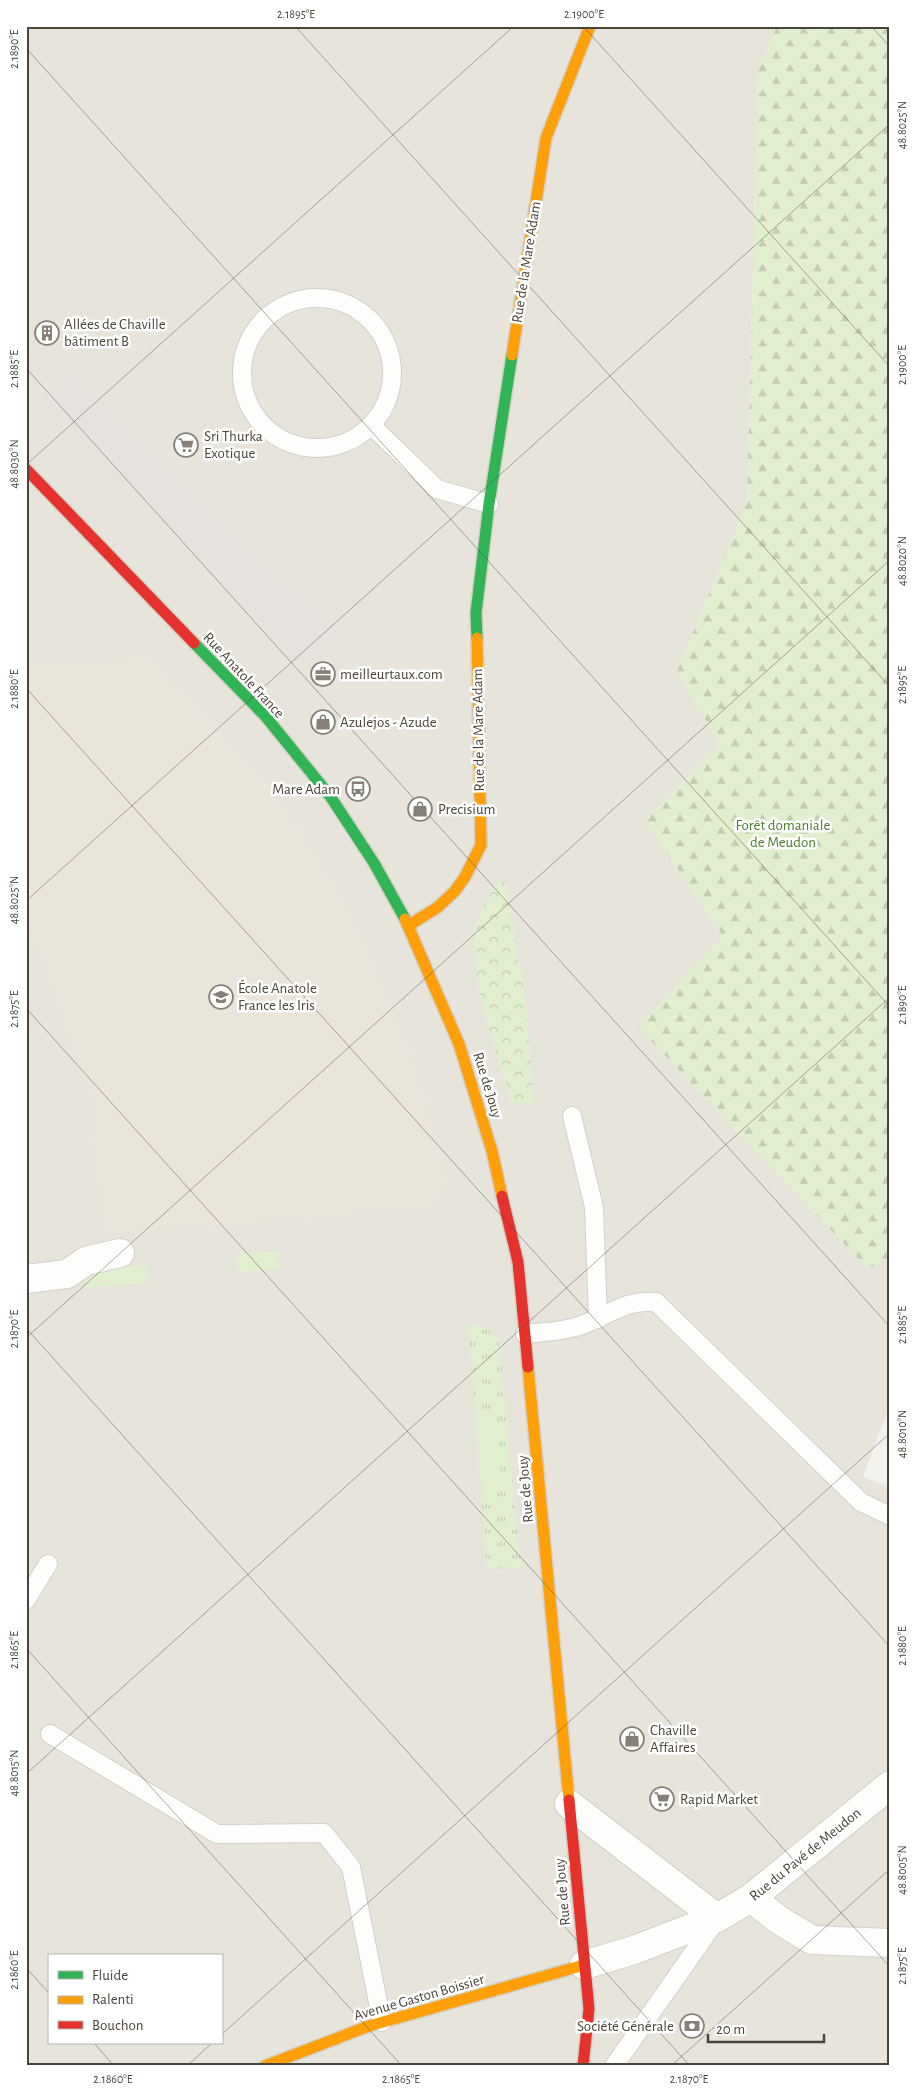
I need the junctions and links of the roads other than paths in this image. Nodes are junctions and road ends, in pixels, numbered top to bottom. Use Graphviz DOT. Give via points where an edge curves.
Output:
graph roads {
  1 [pos="590,26"];
  2 [pos="371,425"];
  3 [pos="26,469"];
  4 [pos="488,504"];
  5 [pos="408,926"];
  6 [pos="572,1116"];
  7 [pos="120,1253"];
  8 [pos="26,1279"];
  9 [pos="598,1319"];
  10 [pos="525,1334"];
  11 [pos="890,1516"];
  12 [pos="48,1564"];
  13 [pos="26,1600"];
  14 [pos="50,1734"];
  15 [pos="890,1785"];
  16 [pos="570,1804"];
  17 [pos="751,1898"];
  18 [pos="717,1918"];
  19 [pos="890,1943"];
  20 [pos="584,1965"];
  21 [pos="382,2022"];
  22 [pos="265,2066"];
  23 [pos="583,2066"];
  24 [pos="614,2066"];
  1 -- 4 [label="main road, Rue de la Mare Adam" via="546,138"];
  2 -- 2 [label="lane" via="384,408 391,388 388,346 377,327 343,302 321,298 300,300 280,308 263,321 251,338 243,359 242,380 247,401 273,434 292,444 312,448 334,446 354,439"];
  2 -- 4 [label="lane" via="437,489"];
  3 -- 5 [label="main road, Rue Anatole France" via="266,717 330,796 374,863"];
  4 -- 5 [label="main road, Rue de la Mare Adam" via="476,613 481,845 455,891 442,904"];
  5 -- 10 [label="main road, Rue de Jouy" via="459,1044 488,1135 518,1262"];
  6 -- 9 [label="lane" via="594,1207"];
  7 -- 8 [label="street" via="86,1260 66,1274"];
  9 -- 10 [label="lane" via="574,1328"];
  9 -- 11 [label="lane" via="620,1306 656,1302 861,1502"];
  10 -- 16 [label="main road, Rue de Jouy"];
  12 -- 13 [label="lane"];
  14 -- 21 [label="lane" via="217,1834 324,1833 351,1866"];
  15 -- 17 [label="street, Rue du Pavé de Meudon"];
  16 -- 18 [label="street"];
  16 -- 20 [label="main road, Rue de Jouy"];
  17 -- 18 [label="street, Rue du Pavé de Meudon"];
  17 -- 19 [label="street" via="812,1940"];
  18 -- 20 [label="street, Rue du Pavé de Meudon" via="634,1950"];
  18 -- 24 [label="lane"];
  20 -- 21 [label="main road, Avenue Gaston Boissier"];
  20 -- 23 [label="main road, Rue de Jouy" via="589,2009"];
  21 -- 22 [label="main road, Avenue Gaston Boissier"];
}
